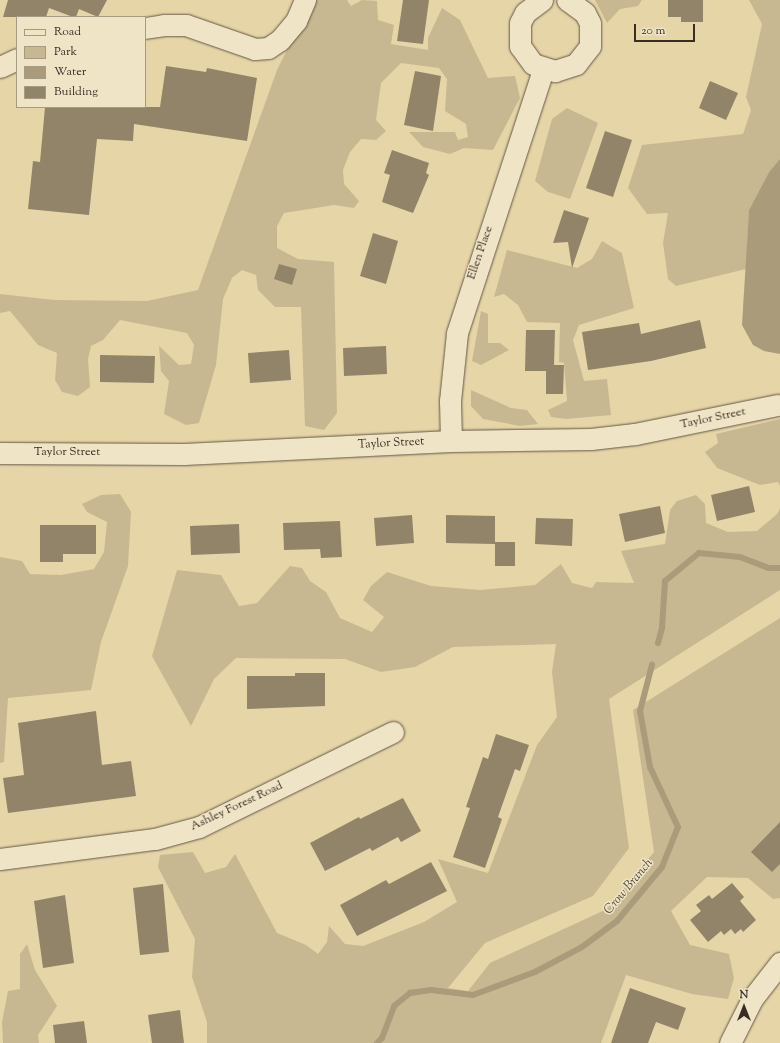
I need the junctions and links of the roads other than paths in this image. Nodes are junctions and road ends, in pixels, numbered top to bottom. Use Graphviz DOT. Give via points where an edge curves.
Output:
graph roads {
  1 [pos="305,0"];
  2 [pos="542,0"];
  3 [pos="567,0"];
  4 [pos="146,28"];
  5 [pos="16,59"];
  6 [pos="0,67"];
  7 [pos="543,70"];
  8 [pos="778,405"];
  9 [pos="451,442"];
  10 [pos="0,453"];
  11 [pos="393,732"];
  12 [pos="0,859"];
  13 [pos="780,963"];
  14 [pos="730,1043"];
  1 -- 4 [label="street" via="296,21 280,40 268,48 256,49 186,25"];
  2 -- 7 [label="street" via="525,13 518,34 525,56"];
  3 -- 7 [label="street" via="585,13 590,23 590,46 585,56 566,70"];
  5 -- 6 [label="street"];
  7 -- 9 [label="street, Ellen Place" via="465,300 457,333 450,393"];
  8 -- 9 [label="street, Taylor Street" via="635,434 591,439"];
  9 -- 10 [label="street, Taylor Street" via="184,454"];
  11 -- 12 [label="street, Ashley Forest Road" via="199,827 155,839"];
  13 -- 14 [label="street" via="752,999"];
}
